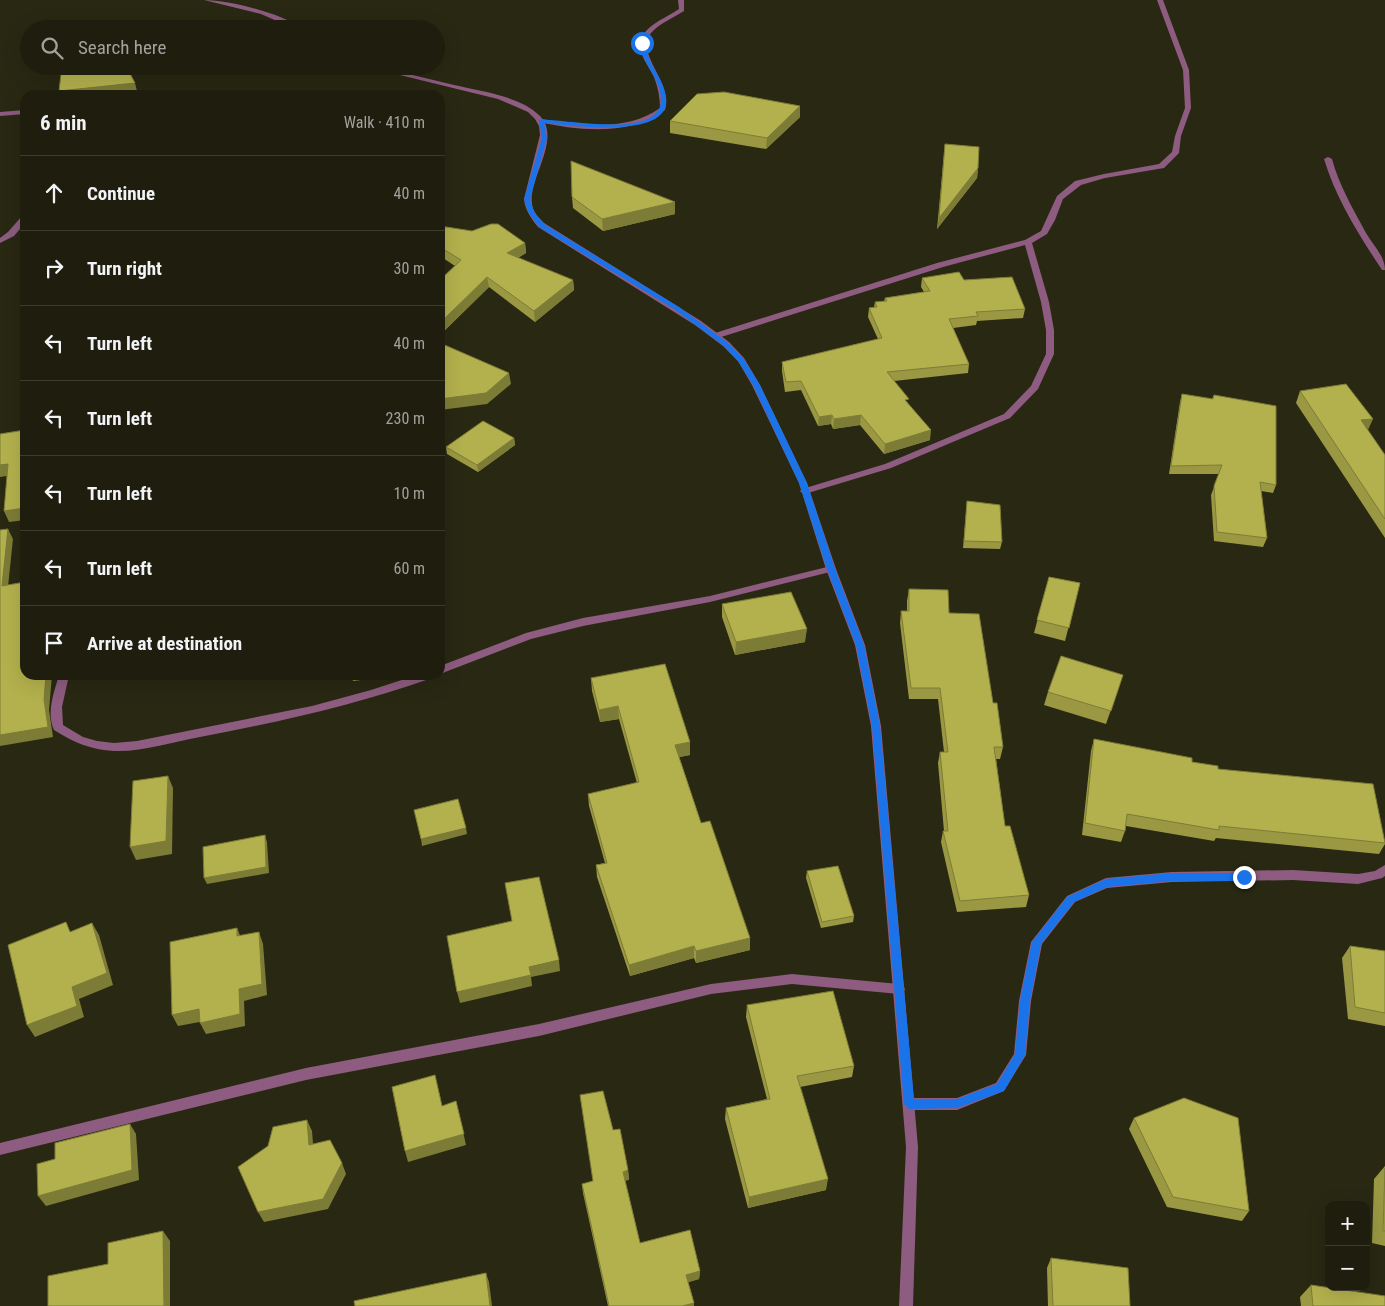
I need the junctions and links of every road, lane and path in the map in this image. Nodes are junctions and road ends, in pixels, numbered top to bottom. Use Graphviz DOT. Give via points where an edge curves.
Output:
graph roads {
  1 [pos="207,0"];
  2 [pos="681,0"];
  3 [pos="1160,0"];
  4 [pos="280,20"];
  5 [pos="404,75"];
  6 [pos="20,112"];
  7 [pos="0,114"];
  8 [pos="541,121"];
  9 [pos="1328,159"];
  10 [pos="20,224"];
  11 [pos="0,241"];
  12 [pos="1028,242"];
  13 [pos="1385,268"];
  14 [pos="715,336"];
  15 [pos="805,491"];
  16 [pos="831,569"];
  17 [pos="445,668"];
  18 [pos="63,680"];
  19 [pos="415,680"];
  20 [pos="1385,870"];
  21 [pos="899,989"];
  22 [pos="909,1104"];
  23 [pos="0,1149"];
  24 [pos="906,1306"];
  1 -- 4 [label="street"];
  2 -- 8 [label="street" via="682,10 656,25 642,43 664,97 663,110 642,123 622,126"];
  3 -- 12 [label="street" via="1186,70 1188,108 1175,153 1161,166 1078,183 1060,198 1044,232"];
  5 -- 8 [label="street" via="521,104"];
  6 -- 7 [label="street"];
  8 -- 14 [label="street" via="545,138 527,199 541,226 676,308"];
  9 -- 13 [label="street" via="1334,179"];
  10 -- 11 [label="street"];
  12 -- 14 [label="street" via="940,265"];
  12 -- 15 [label="street" via="1046,302 1050,330 1050,354 1034,387 1007,416 888,466"];
  14 -- 15 [label="street" via="740,360 756,385"];
  15 -- 16 [label="street"];
  16 -- 17 [label="street" via="710,598 583,622 529,636"];
  16 -- 21 [label="street" via="860,645 876,726"];
  18 -- 19 [label="street" via="56,704 58,727 76,738 103,746 136,745 254,722 389,690"];
  20 -- 22 [label="street" via="1378,875 1358,879 1293,875 1162,878 1106,883 1071,899 1037,942 1025,1001 1020,1055 1000,1087 957,1104"];
  21 -- 22 [label="street"];
  21 -- 23 [label="street" via="792,979 711,989 539,1030 306,1074"];
  22 -- 24 [label="street" via="912,1147"];
}
